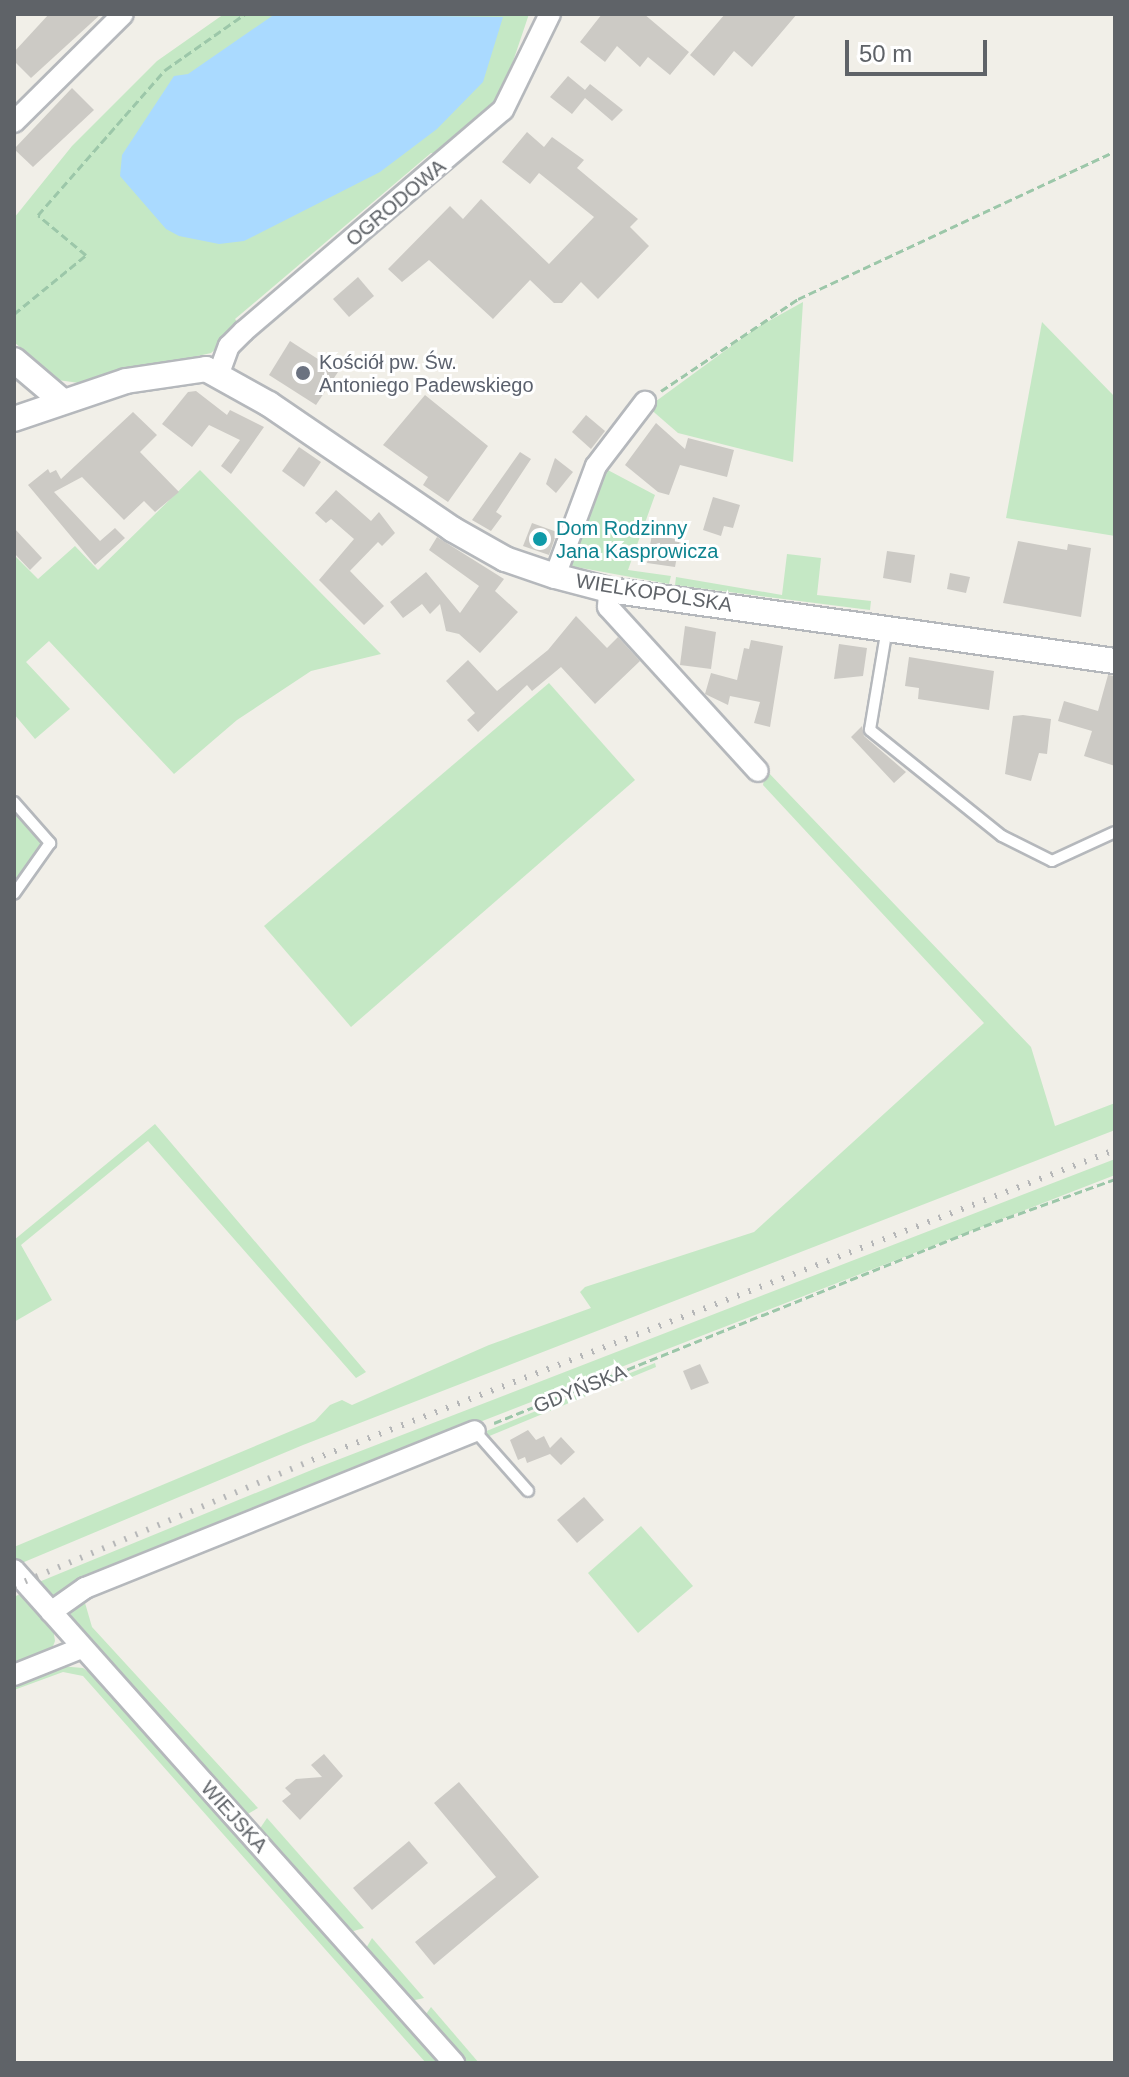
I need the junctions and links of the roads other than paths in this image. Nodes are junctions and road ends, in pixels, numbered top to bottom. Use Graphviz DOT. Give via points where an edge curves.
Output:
graph roads {
  1 [pos="123,14"];
  2 [pos="550,14"];
  3 [pos="14,122"];
  4 [pos="14,360"];
  5 [pos="219,373"];
  6 [pos="61,400"];
  7 [pos="645,402"];
  8 [pos="14,419"];
  9 [pos="555,576"];
  10 [pos="609,590"];
  11 [pos="888,626"];
  12 [pos="1115,661"];
  13 [pos="758,771"];
  14 [pos="14,802"];
  15 [pos="1115,832"];
  16 [pos="14,894"];
  17 [pos="475,1431"];
  18 [pos="528,1491"];
  19 [pos="14,1570"];
  20 [pos="51,1612"];
  21 [pos="79,1649"];
  22 [pos="14,1675"];
  23 [pos="454,2063"];
  1 -- 3 [label="street"];
  2 -- 5 [label="street, OGRODOWA" via="503,110 244,331 229,346"];
  4 -- 6 [label="street"];
  5 -- 6 [label="street" via="160,373"];
  5 -- 9 [label="street, WIELKOPOLSKA" via="452,529 505,559"];
  6 -- 8 [label="street"];
  7 -- 9 [label="street" via="596,466"];
  9 -- 10 [label="street, WIELKOPOLSKA"];
  10 -- 11 [label="street, WIELKOPOLSKA"];
  10 -- 13 [label="street" via="608,607"];
  11 -- 12 [label="street, WIELKOPOLSKA"];
  11 -- 15 [label="lane" via="870,730 1002,836 1052,861"];
  14 -- 16 [label="lane" via="50,843"];
  17 -- 18 [label="lane"];
  17 -- 20 [label="street" via="85,1588"];
  19 -- 20 [label="street, WIEJSKA"];
  20 -- 21 [label="street, WIEJSKA"];
  21 -- 22 [label="street"];
  21 -- 23 [label="street, WIEJSKA"];
}
